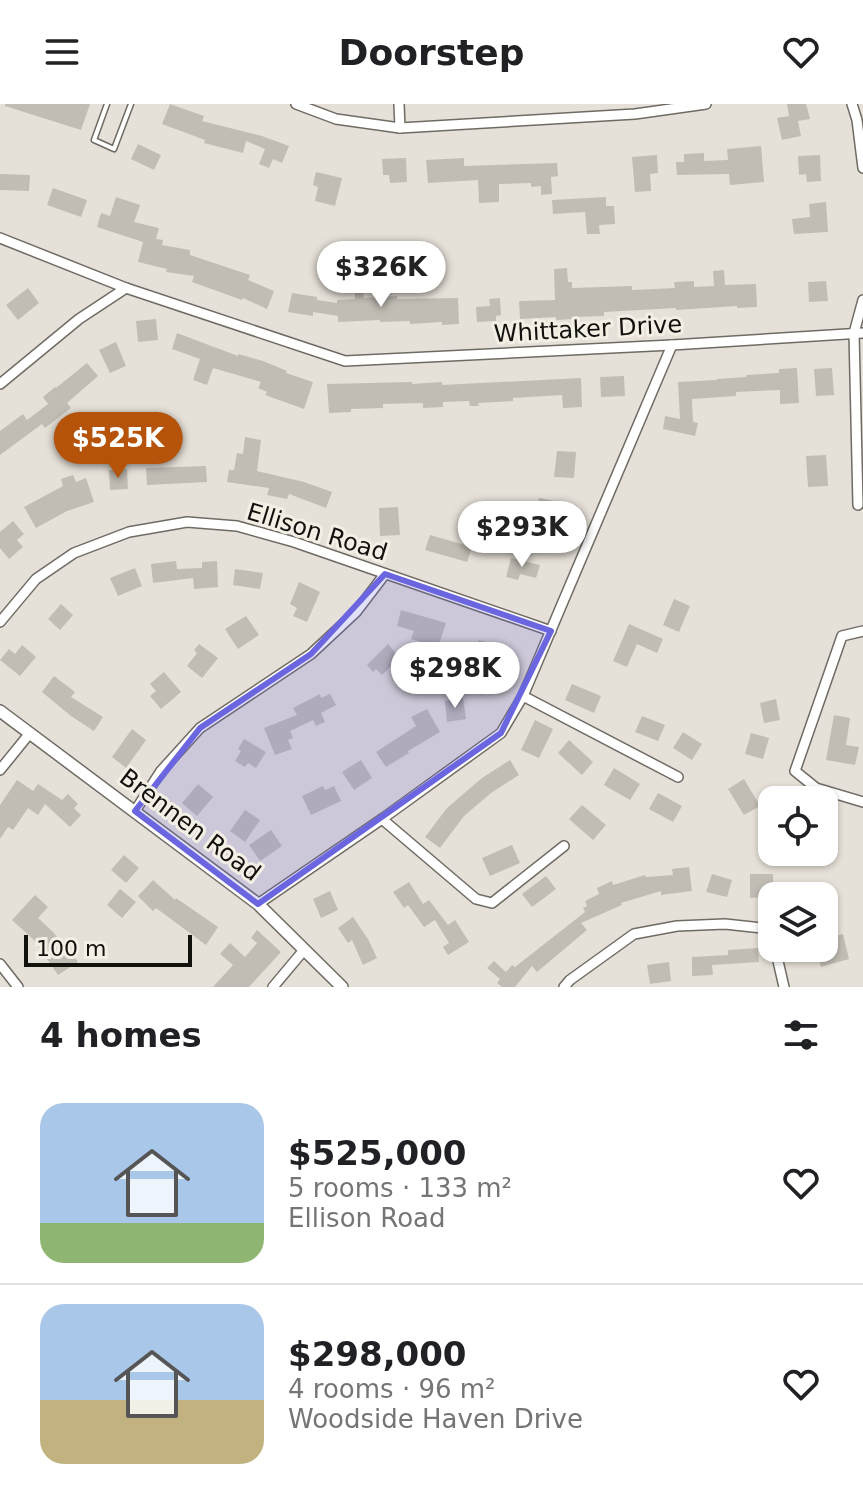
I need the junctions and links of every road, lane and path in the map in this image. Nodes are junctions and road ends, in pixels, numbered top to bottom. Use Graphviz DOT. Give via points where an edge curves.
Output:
graph roads {
  1 [pos="107,104"];
  2 [pos="131,104"];
  3 [pos="296,104"];
  4 [pos="399,104"];
  5 [pos="706,104"];
  6 [pos="852,104"];
  7 [pos="635,109"];
  8 [pos="400,128"];
  9 [pos="863,168"];
  10 [pos="0,238"];
  11 [pos="126,288"];
  12 [pos="863,300"];
  13 [pos="859,333"];
  14 [pos="672,345"];
  15 [pos="0,384"];
  16 [pos="858,505"];
  17 [pos="385,574"];
  18 [pos="0,622"];
  19 [pos="551,631"];
  20 [pos="863,631"];
  21 [pos="523,696"];
  22 [pos="0,711"];
  23 [pos="30,733"];
  24 [pos="0,770"];
  25 [pos="678,777"];
  26 [pos="863,802"];
  27 [pos="135,811"];
  28 [pos="382,819"];
  29 [pos="564,846"];
  30 [pos="258,904"];
  31 [pos="758,928"];
  32 [pos="304,950"];
  33 [pos="778,962"];
  34 [pos="0,964"];
  35 [pos="18,987"];
  36 [pos="273,987"];
  37 [pos="342,987"];
  38 [pos="564,987"];
  39 [pos="784,987"];
  1 -- 2 [label="lane" via="94,140 114,149"];
  3 -- 8 [label="street" via="336,119"];
  4 -- 8 [label="street"];
  5 -- 7 [label="street"];
  6 -- 9 [label="street"];
  7 -- 8 [label="street"];
  10 -- 11 [label="street, Whittaker Drive"];
  11 -- 14 [label="street, Whittaker Drive" via="345,361"];
  11 -- 15 [label="street"];
  12 -- 13 [label="street"];
  13 -- 14 [label="street, Whittaker Drive"];
  13 -- 16 [label="street"];
  14 -- 19 [label="street"];
  17 -- 18 [label="street, Ellison Road" via="237,526 187,522 129,532 74,553 36,579"];
  17 -- 19 [label="street, Ellison Road"];
  17 -- 27 [label="street" via="356,612 311,654 200,728 161,771"];
  19 -- 21 [label="street"];
  20 -- 26 [label="street" via="842,636 795,771 816,788"];
  21 -- 25 [label="street"];
  21 -- 28 [label="street" via="501,733"];
  22 -- 23 [label="street, Brennen Road"];
  23 -- 24 [label="street"];
  23 -- 27 [label="street, Brennen Road"];
  27 -- 30 [label="street, Brennen Road"];
  28 -- 29 [label="street" via="476,899 492,903"];
  28 -- 30 [label="street"];
  30 -- 32 [label="street, Brennen Road"];
  31 -- 38 [label="street" via="677,926 634,934"];
  32 -- 36 [label="street"];
  32 -- 37 [label="street, Brennen Road"];
  33 -- 39 [label="street"];
  34 -- 35 [label="street"];
}
